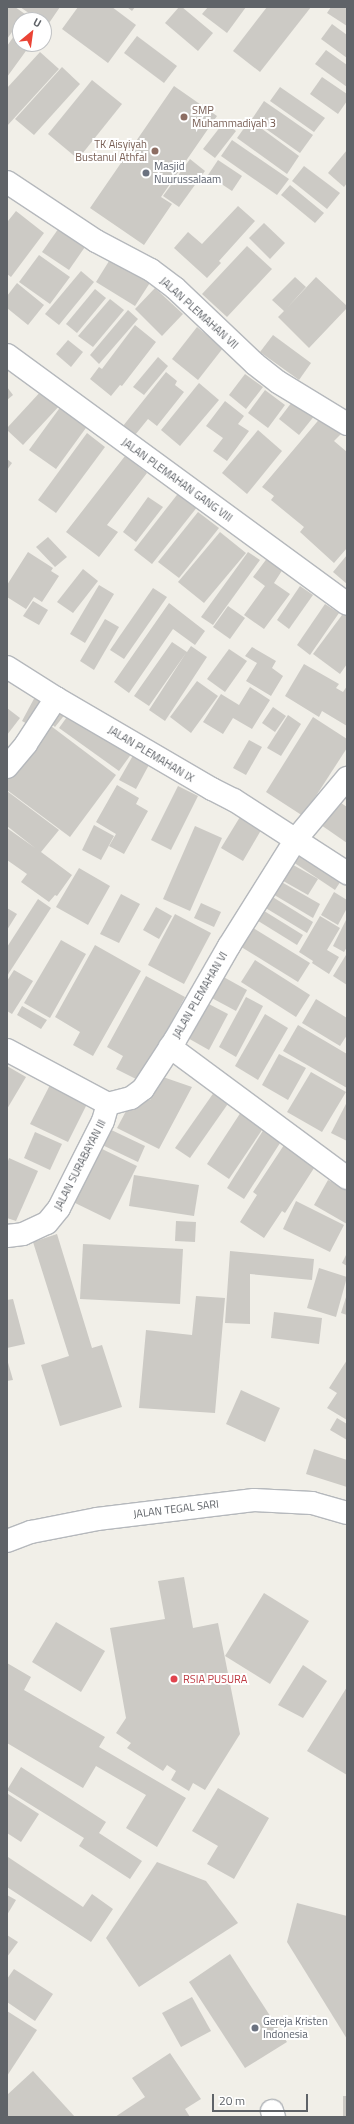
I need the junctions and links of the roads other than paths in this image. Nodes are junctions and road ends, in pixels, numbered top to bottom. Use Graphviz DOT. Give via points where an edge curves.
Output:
graph roads {
  1 [pos="7,182"];
  2 [pos="7,355"];
  3 [pos="347,424"];
  4 [pos="347,604"];
  5 [pos="7,667"];
  6 [pos="56,698"];
  7 [pos="7,767"];
  8 [pos="347,778"];
  9 [pos="296,839"];
  10 [pos="347,873"];
  11 [pos="170,1046"];
  12 [pos="7,1050"];
  13 [pos="108,1104"];
  14 [pos="347,1178"];
  15 [pos="7,1236"];
  16 [pos="347,1513"];
  17 [pos="7,1541"];
  1 -- 3 [label="street, JALAN PLEMAHAN VII" via="96,241 151,270 175,288 255,364 278,382"];
  2 -- 4 [label="street, JALAN PLEMAHAN GANG VIII"];
  5 -- 6 [label="street, JALAN PLEMAHAN IX"];
  6 -- 7 [label="street" via="30,739"];
  6 -- 9 [label="street, JALAN PLEMAHAN IX" via="212,790 234,800"];
  8 -- 9 [label="street, JALAN PLEMAHAN VI"];
  9 -- 10 [label="street, JALAN PLEMAHAN IX"];
  9 -- 11 [label="street, JALAN PLEMAHAN VI"];
  11 -- 13 [label="street, JALAN PLEMAHAN VI" via="143,1089 131,1098"];
  11 -- 14 [label="street"];
  12 -- 13 [label="street"];
  13 -- 15 [label="street, JALAN SURABAYAN III" via="91,1146 59,1208 47,1224 23,1234"];
  16 -- 17 [label="street, JALAN TEGAL SARI" via="312,1503 254,1500 97,1519 31,1532"];
}
